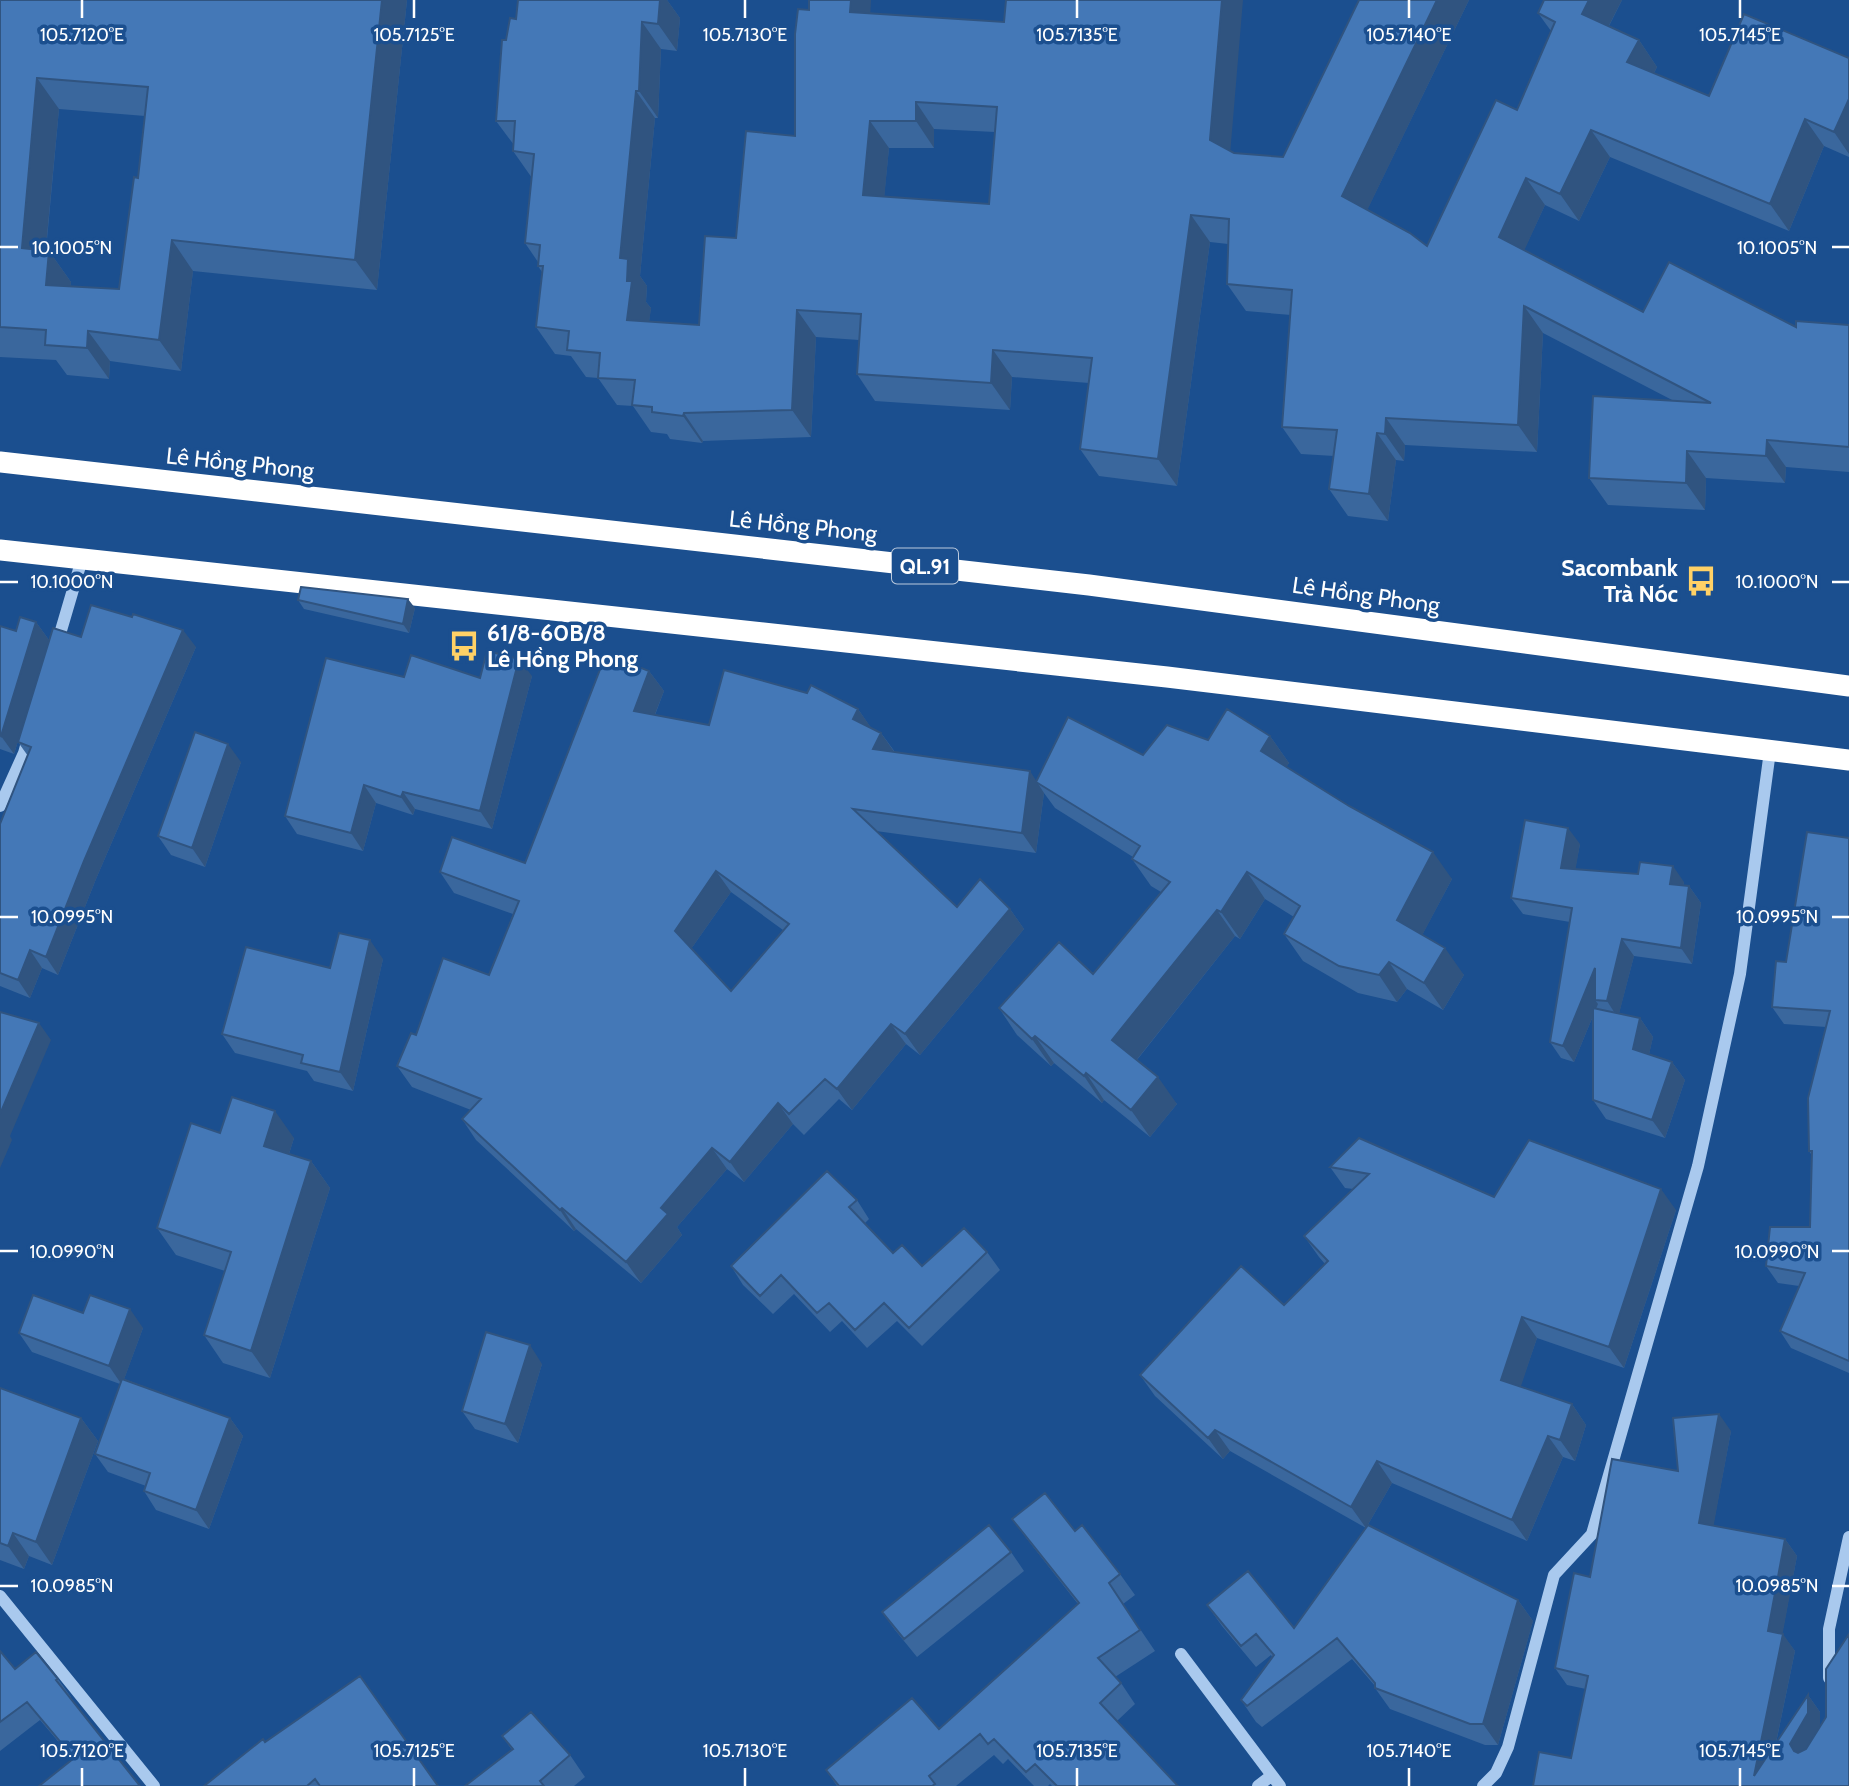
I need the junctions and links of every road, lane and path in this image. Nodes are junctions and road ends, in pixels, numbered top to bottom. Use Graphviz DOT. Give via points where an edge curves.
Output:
graph roads {
  1 [pos="0,462"];
  2 [pos="0,550"];
  3 [pos="82,559"];
  4 [pos="51,663"];
  5 [pos="1849,686"];
  6 [pos="32,727"];
  7 [pos="1770,751"];
  8 [pos="1849,761"];
  9 [pos="0,806"];
  10 [pos="1849,1537"];
  11 [pos="0,1596"];
  12 [pos="1181,1654"];
  13 [pos="1829,1694"];
  14 [pos="1275,1781"];
  15 [pos="154,1786"];
  16 [pos="1258,1786"];
  17 [pos="1483,1786"];
  1 -- 5 [label="highway, Lê Hồng Phong / QL.91" via="1089,585"];
  2 -- 3 [label="highway"];
  3 -- 4 [label="street"];
  3 -- 7 [label="highway" via="1167,677"];
  6 -- 9 [label="street"];
  7 -- 8 [label="highway"];
  7 -- 17 [label="street" via="1740,974 1694,1179 1592,1534 1554,1575 1507,1747 1496,1773"];
  10 -- 13 [label="street" via="1829,1629"];
  11 -- 15 [label="street"];
  12 -- 14 [label="street"];
  14 -- 16 [label="street"];
}
